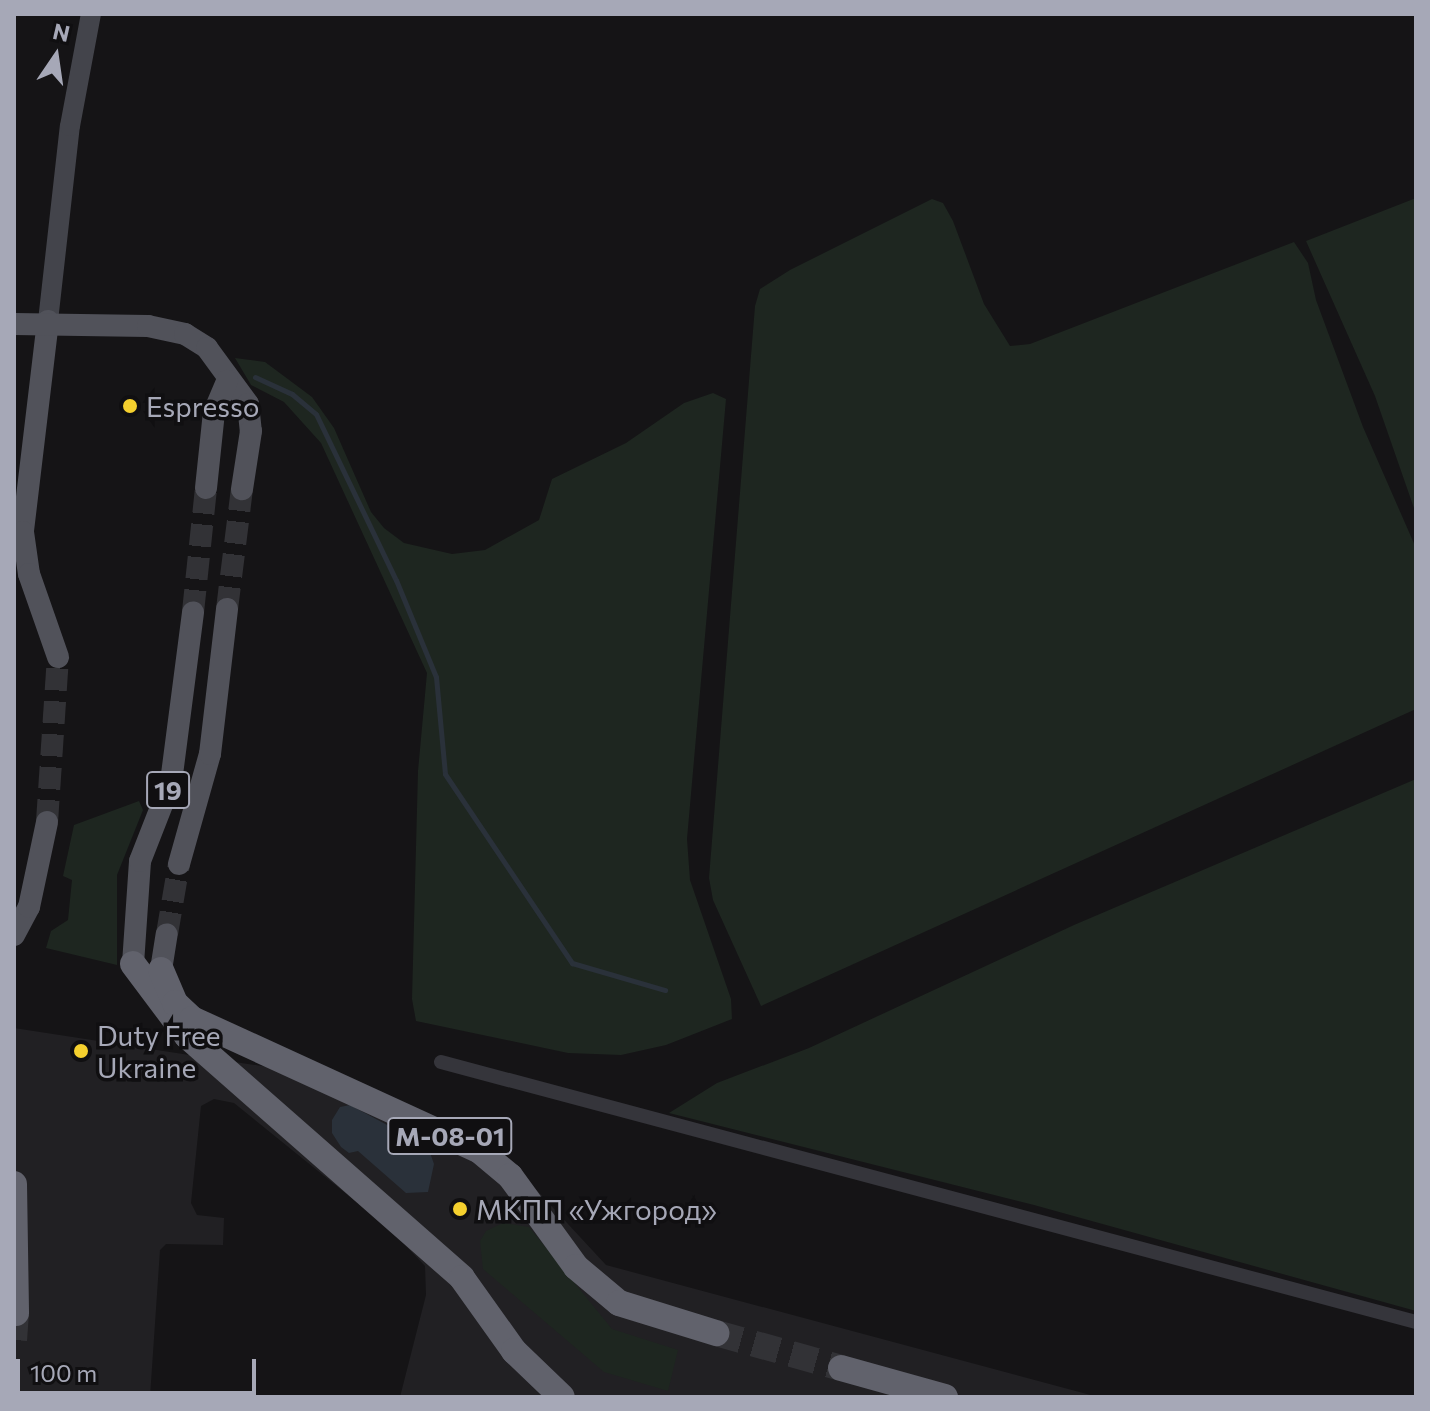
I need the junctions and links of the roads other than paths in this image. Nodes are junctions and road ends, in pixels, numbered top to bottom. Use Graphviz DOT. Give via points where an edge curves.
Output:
graph roads {
  1 [pos="91,14"];
  2 [pos="48,321"];
  3 [pos="14,324"];
  4 [pos="224,372"];
  5 [pos="206,488"];
  6 [pos="242,489"];
  7 [pos="19,542"];
  8 [pos="227,609"];
  9 [pos="193,612"];
  10 [pos="58,657"];
  11 [pos="47,822"];
  12 [pos="179,864"];
  13 [pos="167,934"];
  14 [pos="14,935"];
  15 [pos="133,964"];
  16 [pos="161,970"];
  17 [pos="441,1062"];
  18 [pos="14,1184"];
  19 [pos="16,1313"];
  20 [pos="1416,1322"];
  21 [pos="716,1333"];
  22 [pos="841,1368"];
  23 [pos="562,1397"];
  24 [pos="945,1397"];
  1 -- 2 [label="street" via="70,126"];
  2 -- 3 [label="main road"];
  2 -- 4 [label="main road" via="148,326 185,334"];
  2 -- 7 [label="main road"];
  4 -- 5 [label="main road"];
  4 -- 6 [label="main road" via="248,404 251,431"];
  7 -- 10 [label="main road"];
  8 -- 12 [label="main road, 19" via="210,754"];
  9 -- 15 [label="main road, 19" via="171,782 140,861"];
  11 -- 14 [label="main road" via="29,907"];
  13 -- 16 [label="main road"];
  15 -- 23 [label="highway, М-08-01" via="187,1036 462,1278 514,1351"];
  16 -- 21 [label="highway, М-08-01" via="175,1003 192,1019 480,1151 510,1176 576,1267 619,1303"];
  17 -- 20 [label="street"];
  18 -- 19 [label="highway"];
  22 -- 24 [label="highway"];
}
